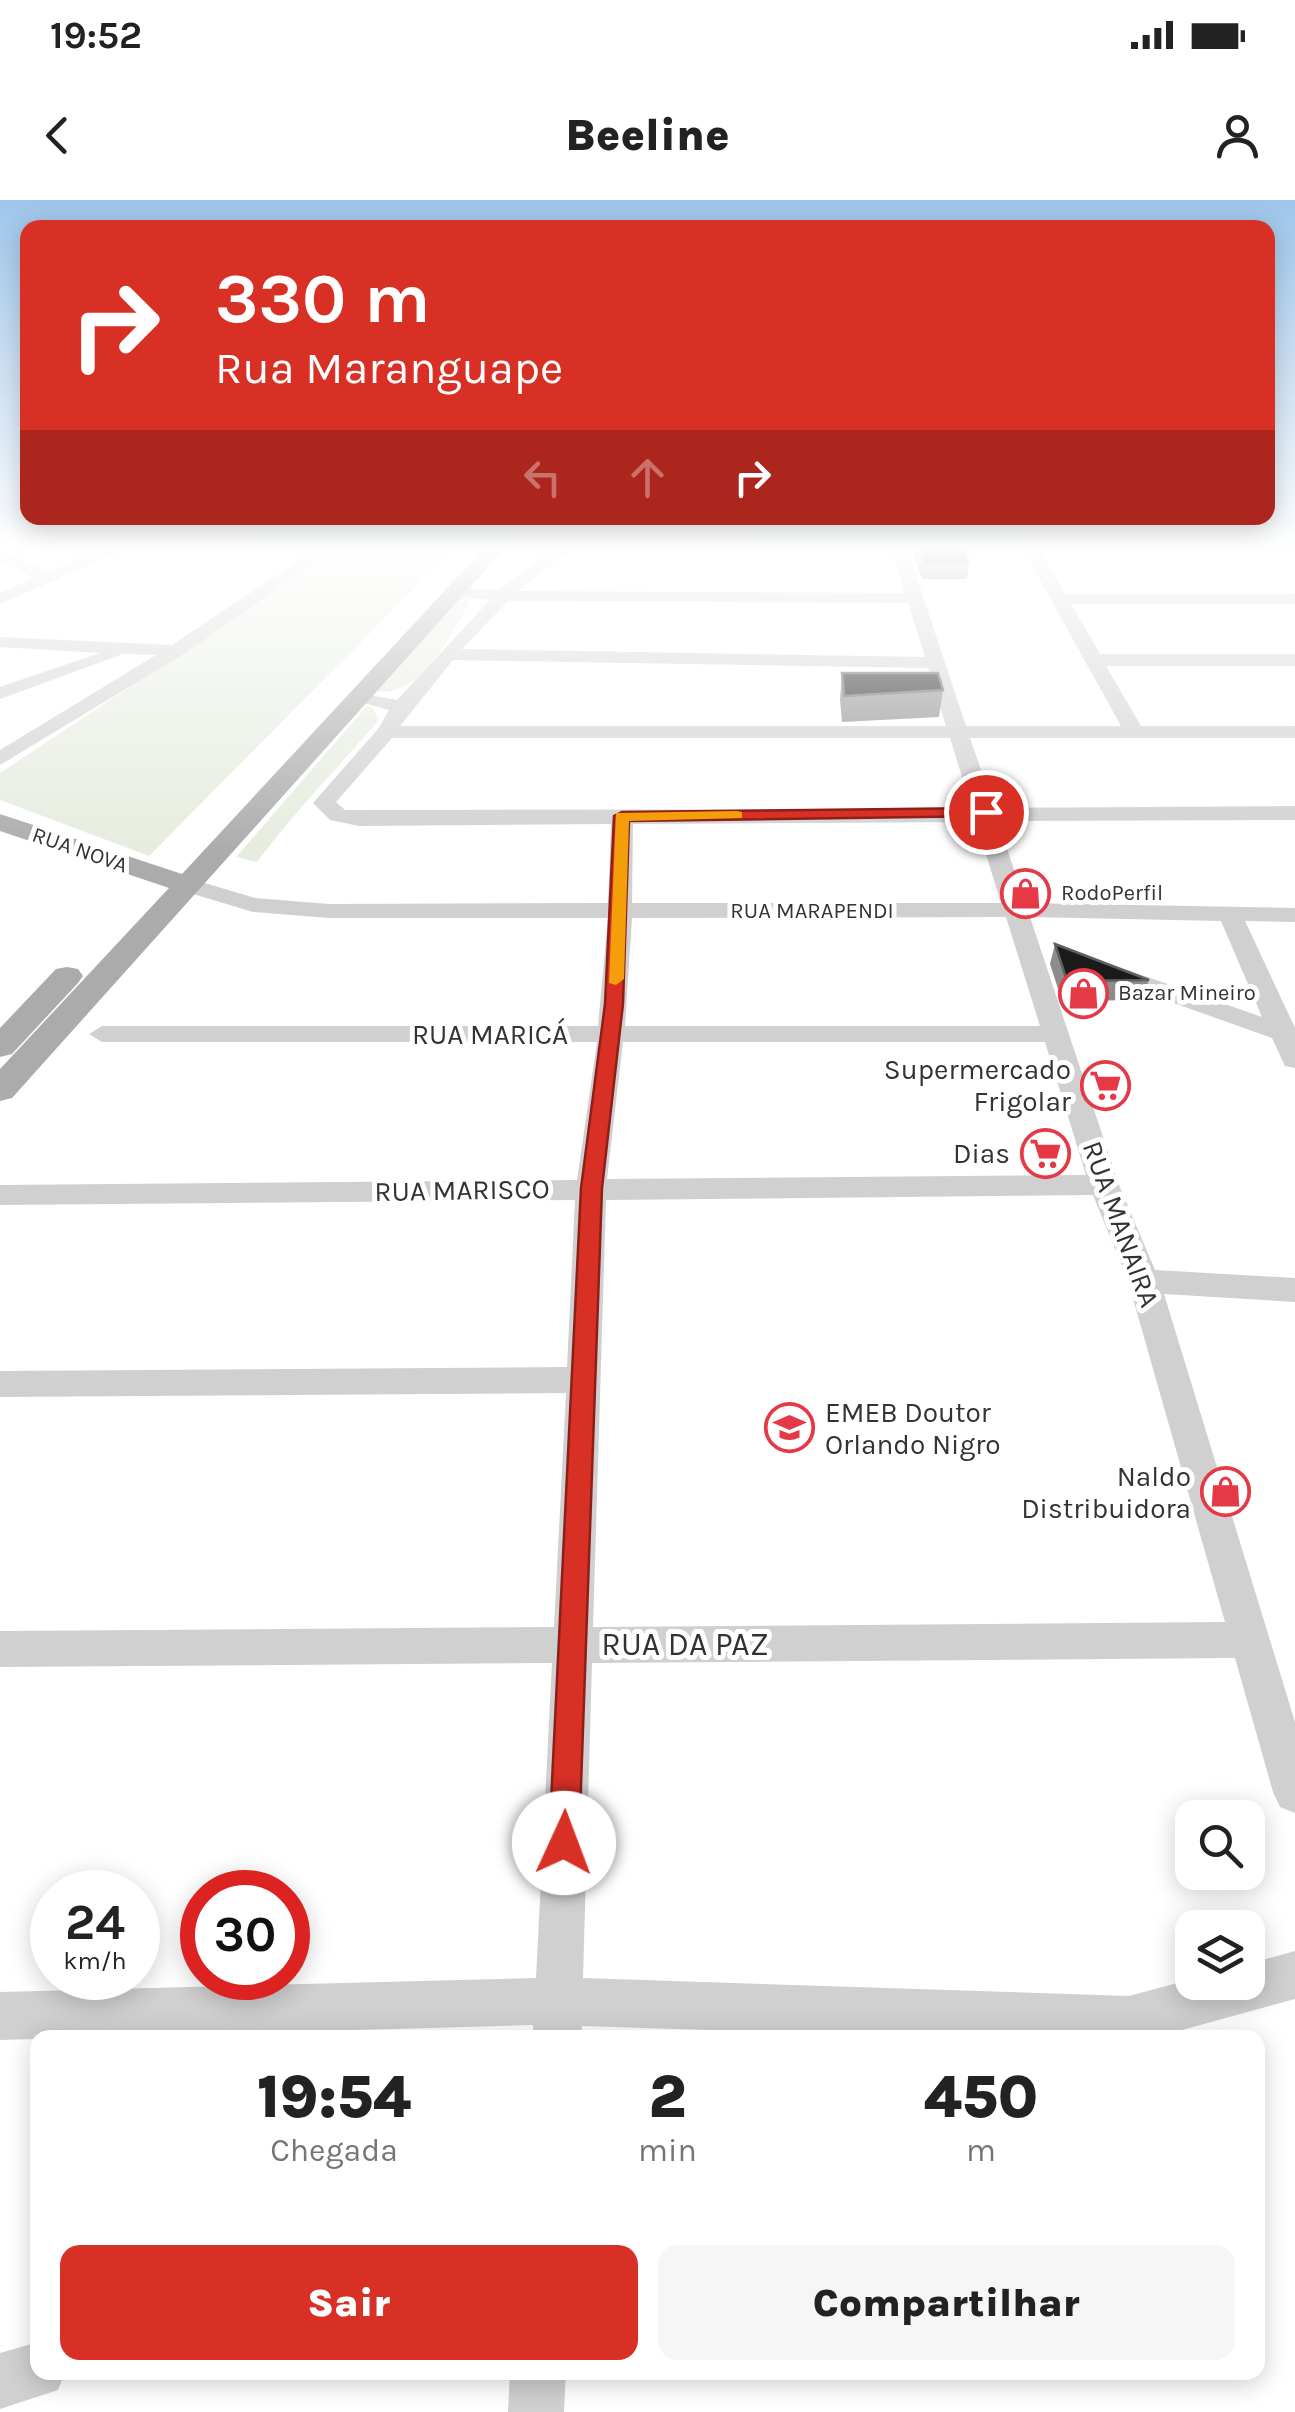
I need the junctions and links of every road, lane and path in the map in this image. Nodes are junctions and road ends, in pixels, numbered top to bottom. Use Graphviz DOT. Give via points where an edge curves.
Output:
graph roads {
  1 [pos="84,648"];
  2 [pos="180,648"];
  3 [pos="384,648"];
  4 [pos="403,648"];
  5 [pos="454,648"];
  6 [pos="933,648"];
  7 [pos="1086,648"];
  8 [pos="121,651"];
  9 [pos="176,651"];
  10 [pos="448,654"];
  11 [pos="1093,660"];
  12 [pos="1295,660"];
  13 [pos="937,663"];
  14 [pos="0,693"];
  15 [pos="360,696"];
  16 [pos="402,707"];
  17 [pos="1134,731"];
  18 [pos="386,732"];
  19 [pos="1295,732"];
  20 [pos="962,734"];
  21 [pos="0,759"];
  22 [pos="986,812"];
  23 [pos="1295,813"];
  24 [pos="622,816"];
  25 [pos="0,822"];
  26 [pos="175,881"];
  27 [pos="1015,910"];
  28 [pos="620,912"];
  29 [pos="1295,914"];
  30 [pos="1230,915"];
  31 [pos="1028,943"];
  32 [pos="102,1034"];
  33 [pos="611,1034"];
  34 [pos="1058,1034"];
  35 [pos="1288,1034"];
  36 [pos="0,1047"];
  37 [pos="1295,1060"];
  38 [pos="0,1090"];
  39 [pos="1104,1185"];
  40 [pos="591,1188"];
  41 [pos="0,1195"];
  42 [pos="1144,1281"];
  43 [pos="1295,1290"];
  44 [pos="583,1380"];
  45 [pos="0,1384"];
  46 [pos="1250,1640"];
  47 [pos="570,1645"];
  48 [pos="0,1649"];
  49 [pos="1295,1792"];
  50 [pos="1295,1975"];
  51 [pos="0,2016"];
  52 [pos="558,2019"];
  53 [pos="1127,2019"];
  54 [pos="1097,2030"];
  55 [pos="30,2372"];
  56 [pos="538,2380"];
  57 [pos="0,2381"];
  58 [pos="536,2412"];
  1 -- 8 [label="street"];
  2 -- 9 [label="street"];
  3 -- 26 [label="main road"];
  4 -- 15 [label="main road"];
  5 -- 10 [label="street"];
  6 -- 13 [label="street, RUA MANAIRA"];
  7 -- 11 [label="street"];
  8 -- 9 [label="street"];
  8 -- 14 [label="street"];
  9 -- 21 [label="street"];
  10 -- 13 [label="street"];
  10 -- 16 [label="street"];
  11 -- 12 [label="street"];
  11 -- 17 [label="street"];
  13 -- 20 [label="street, RUA MANAIRA"];
  15 -- 16 [label="street"];
  15 -- 26 [label="main road"];
  16 -- 18 [label="street"];
  17 -- 19 [label="street"];
  17 -- 20 [label="street"];
  18 -- 20 [label="street"];
  18 -- 24 [label="street" via="324,803 338,815"];
  20 -- 22 [label="street, RUA MANAIRA"];
  22 -- 23 [label="street"];
  22 -- 24 [label="street"];
  22 -- 27 [label="street, RUA MANAIRA"];
  24 -- 28 [label="street"];
  25 -- 26 [label="main road, RUA NOVA"];
  26 -- 28 [label="street, RUA MARAPENDI" via="253,905 329,911"];
  26 -- 36 [label="main road" via="87,955"];
  26 -- 38 [label="main road"];
  27 -- 28 [label="street, RUA MARAPENDI"];
  27 -- 30 [label="street, RUA MARAPENDI"];
  27 -- 31 [label="street, RUA MANAIRA"];
  28 -- 33 [label="street"];
  29 -- 30 [label="street, RUA MARAPENDI"];
  30 -- 35 [label="street"];
  31 -- 34 [label="street, RUA MANAIRA"];
  31 -- 35 [label="street"];
  32 -- 33 [label="street, RUA MARICÁ"];
  33 -- 34 [label="street, RUA MARICÁ"];
  33 -- 40 [label="street"];
  34 -- 39 [label="street, RUA MANAIRA"];
  35 -- 37 [label="street"];
  39 -- 40 [label="street, RUA MARISCO"];
  39 -- 42 [label="street, RUA MANAIRA"];
  40 -- 41 [label="street, RUA MARISCO"];
  40 -- 44 [label="street"];
  42 -- 43 [label="street"];
  42 -- 46 [label="street, RUA MANAIRA"];
  44 -- 45 [label="street"];
  44 -- 47 [label="street"];
  46 -- 47 [label="street, RUA DA PAZ"];
  46 -- 49 [label="street, RUA MANAIRA"];
  47 -- 48 [label="street, RUA DA PAZ"];
  47 -- 52 [label="street"];
  50 -- 53 [label="street"];
  51 -- 52 [label="street"];
  52 -- 53 [label="street"];
  53 -- 54 [label="street"];
  55 -- 57 [label="street"];
  56 -- 58 [label="street"];
}
